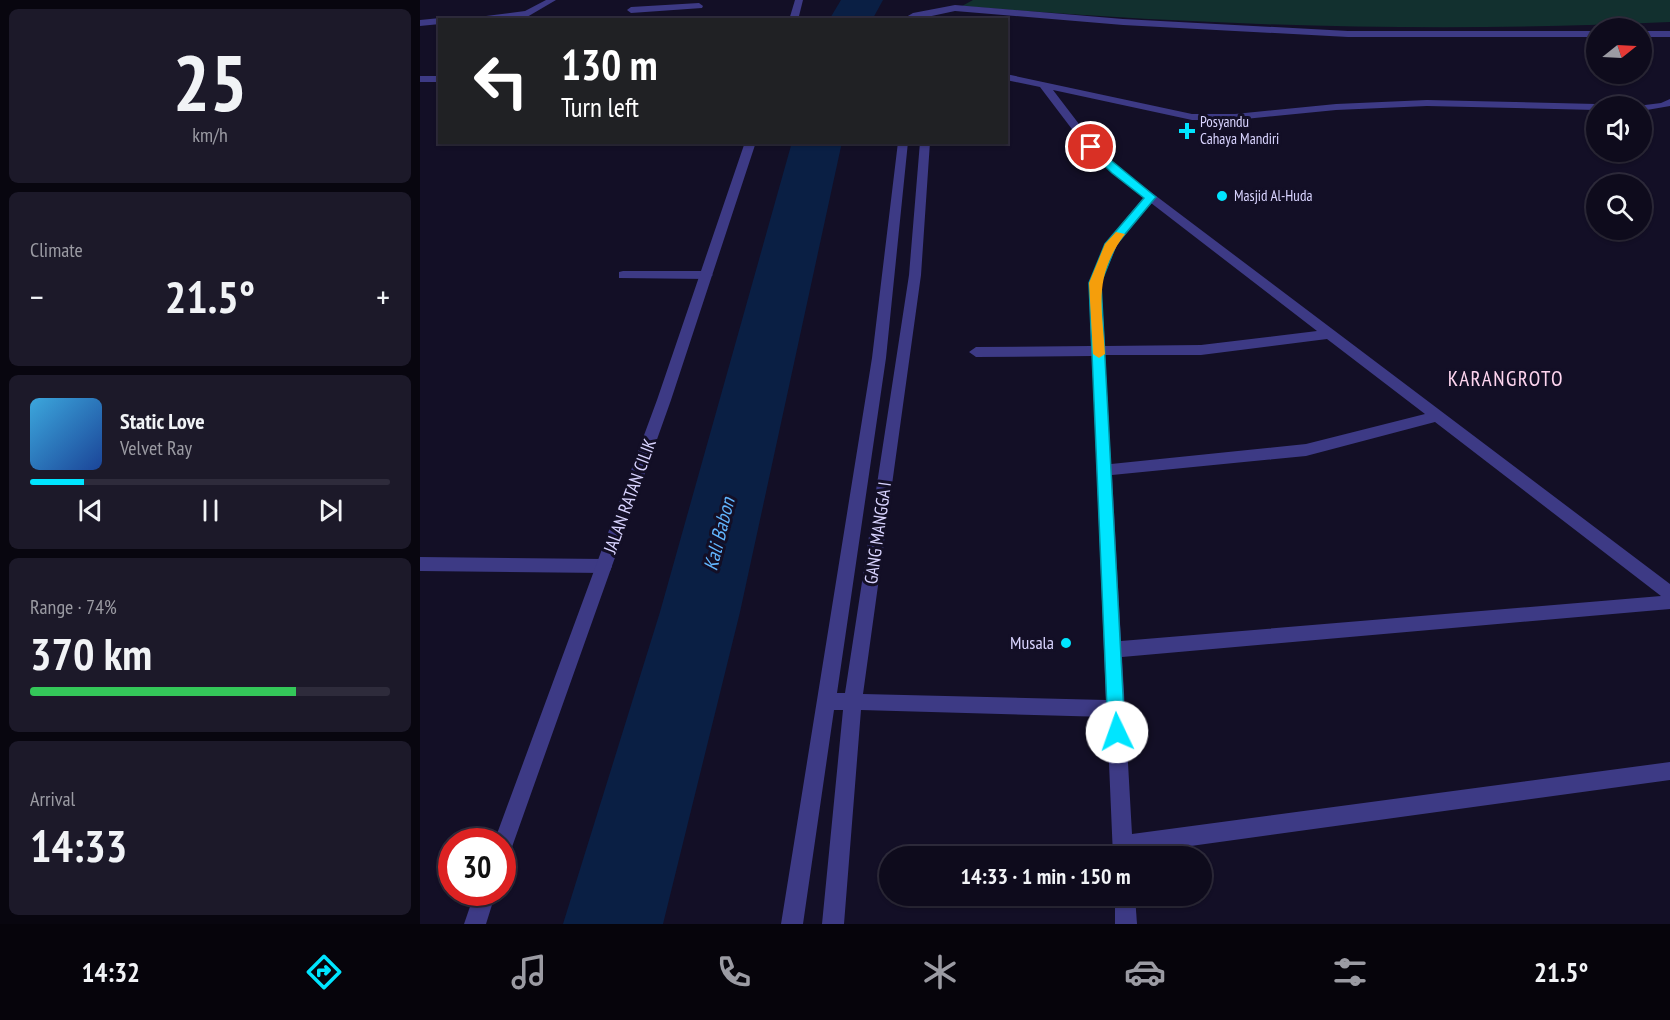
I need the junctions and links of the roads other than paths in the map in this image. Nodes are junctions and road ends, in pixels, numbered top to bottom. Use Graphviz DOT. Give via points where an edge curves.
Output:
graph roads {
  1 [pos="552,0"];
  2 [pos="635,0"];
  3 [pos="800,0"];
  4 [pos="701,3"];
  5 [pos="631,9"];
  6 [pos="482,18"];
  7 [pos="627,18"];
  8 [pos="693,18"];
  9 [pos="793,18"];
  10 [pos="909,18"];
  11 [pos="438,21"];
  12 [pos="420,23"];
  13 [pos="1586,34"];
  14 [pos="1652,34"];
  15 [pos="1670,34"];
  16 [pos="1008,77"];
  17 [pos="420,79"];
  18 [pos="438,79"];
  19 [pos="1043,84"];
  20 [pos="1670,102"];
  21 [pos="1586,107"];
  22 [pos="1652,107"];
  23 [pos="750,144"];
  24 [pos="903,144"];
  25 [pos="925,144"];
  26 [pos="1150,197"];
  27 [pos="623,275"];
  28 [pos="707,275"];
  29 [pos="1331,334"];
  30 [pos="976,352"];
  31 [pos="1099,352"];
  32 [pos="872,412"];
  33 [pos="896,413"];
  34 [pos="1438,416"];
  35 [pos="1104,470"];
  36 [pos="420,564"];
  37 [pos="604,566"];
  38 [pos="1670,592"];
  39 [pos="1670,602"];
  40 [pos="1112,650"];
  41 [pos="827,701"];
  42 [pos="853,701"];
  43 [pos="1115,709"];
  44 [pos="1670,771"];
  45 [pos="509,828"];
  46 [pos="1123,846"];
  47 [pos="1157,846"];
  48 [pos="481,906"];
  49 [pos="1125,906"];
  50 [pos="475,924"];
  51 [pos="792,924"];
  52 [pos="833,924"];
  53 [pos="1126,924"];
  1 -- 6 [label="street" via="527,14"];
  2 -- 5 [label="street"];
  3 -- 9 [label="street"];
  4 -- 5 [label="street"];
  4 -- 8 [label="street"];
  5 -- 7 [label="street"];
  10 -- 13 [label="street" via="955,8 1348,34"];
  11 -- 12 [label="street"];
  14 -- 15 [label="street"];
  16 -- 19 [label="street"];
  17 -- 18 [label="street"];
  19 -- 21 [label="street" via="1192,117 1427,103"];
  19 -- 26 [label="street" via="1091,147"];
  20 -- 22 [label="street"];
  23 -- 28 [label="street, JALAN RATAN CILIK"];
  24 -- 32 [label="street"];
  25 -- 33 [label="street, GANG MANGGA I" via="915,275"];
  26 -- 29 [label="street"];
  26 -- 31 [label="street" via="1111,244 1099,270 1095,283"];
  27 -- 28 [label="street"];
  28 -- 37 [label="street, JALAN RATAN CILIK"];
  29 -- 31 [label="street" via="1201,350"];
  29 -- 34 [label="street"];
  30 -- 31 [label="street"];
  31 -- 35 [label="street"];
  32 -- 33 [label="street"];
  32 -- 41 [label="street"];
  33 -- 42 [label="street, GANG MANGGA I"];
  34 -- 35 [label="street" via="1306,450"];
  34 -- 38 [label="street"];
  35 -- 40 [label="street"];
  36 -- 37 [label="street"];
  37 -- 45 [label="street, JALAN RATAN CILIK"];
  39 -- 40 [label="street"];
  40 -- 43 [label="street"];
  41 -- 42 [label="street"];
  41 -- 51 [label="street"];
  42 -- 43 [label="street"];
  42 -- 52 [label="street, GANG MANGGA I"];
  43 -- 46 [label="street"];
  44 -- 47 [label="street"];
  48 -- 50 [label="street"];
  49 -- 53 [label="street"];
}
